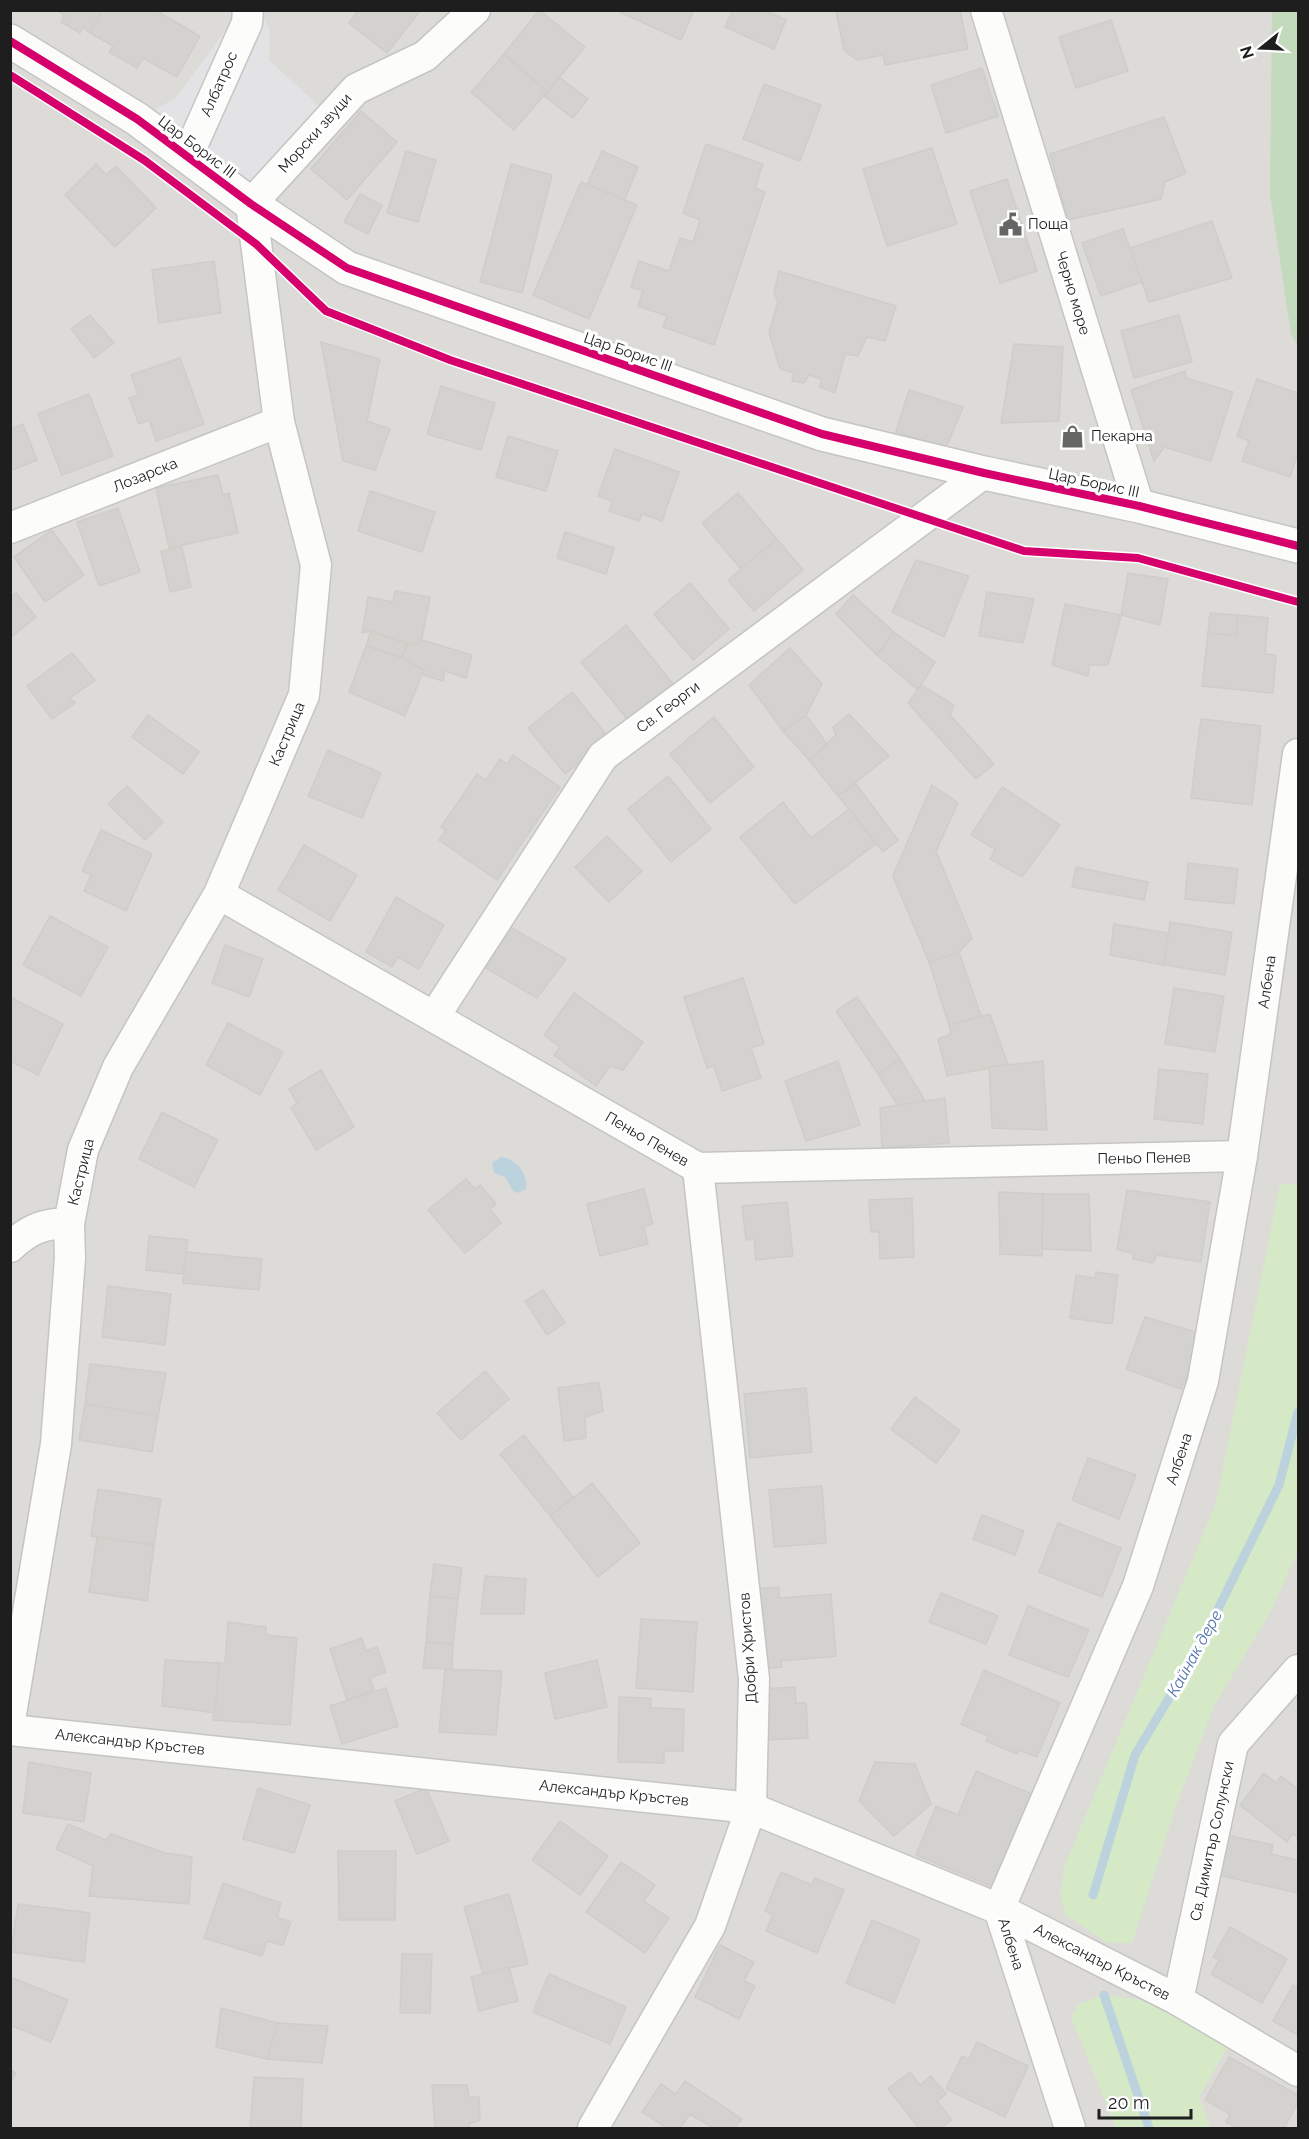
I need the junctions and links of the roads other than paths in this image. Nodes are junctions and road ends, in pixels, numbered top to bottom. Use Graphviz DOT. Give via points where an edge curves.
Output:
graph roads {
  1 [pos="248,10"];
  2 [pos="475,10"];
  3 [pos="986,10"];
  4 [pos="10,42"];
  5 [pos="187,157"];
  6 [pos="251,204"];
  7 [pos="279,422"];
  8 [pos="984,473"];
  9 [pos="1138,506"];
  10 [pos="10,528"];
  11 [pos="1299,546"];
  12 [pos="1299,754"];
  13 [pos="1296,792"];
  14 [pos="219,894"];
  15 [pos="434,1017"];
  16 [pos="1242,1156"];
  17 [pos="698,1168"];
  18 [pos="69,1224"];
  19 [pos="10,1247"];
  20 [pos="1299,1670"];
  21 [pos="10,1720"];
  22 [pos="10,1730"];
  23 [pos="752,1808"];
  24 [pos="999,1909"];
  25 [pos="1178,2000"];
  26 [pos="1299,2072"];
  27 [pos="593,2128"];
  28 [pos="1070,2128"];
  1 -- 5 [label="street, Албатрос" via="247,23"];
  2 -- 6 [label="street, Морски звуци" via="425,56 356,89"];
  3 -- 9 [label="street, Черно море"];
  4 -- 5 [label="street, Цар Борис III" via="137,120"];
  5 -- 6 [label="street, Цар Борис III"];
  6 -- 7 [label="street, Кастрица"];
  6 -- 8 [label="street, Цар Борис III" via="347,268 822,434"];
  7 -- 10 [label="street, Лозарска"];
  7 -- 14 [label="street, Кастрица" via="316,565 304,695"];
  8 -- 9 [label="street, Цар Борис III"];
  8 -- 15 [label="street, Св. Георги" via="603,756"];
  9 -- 11 [label="street, Цар Борис III"];
  12 -- 13 [label="street, Албена"];
  13 -- 16 [label="street, Албена"];
  14 -- 15 [label="street, Пеньо Пенев"];
  14 -- 18 [label="street, Кастрица" via="118,1067 83,1150"];
  15 -- 17 [label="street, Пеньо Пенев"];
  16 -- 17 [label="street, Пеньо Пенев"];
  16 -- 24 [label="street, Албена" via="1203,1381 1138,1586"];
  17 -- 23 [label="street, Добри Христов" via="754,1679"];
  18 -- 19 [label="street, Кастрица" via="37,1228"];
  18 -- 21 [label="street, Кастрица" via="70,1258 56,1444"];
  20 -- 25 [label="street, Св. Димитър Солунски" via="1233,1744"];
  22 -- 23 [label="street, Александър Кръстев"];
  23 -- 24 [label="street, Александър Кръстев"];
  23 -- 27 [label="street, Добри Христов" via="710,1926"];
  24 -- 25 [label="street, Александър Кръстев"];
  24 -- 28 [label="street, Албена"];
  25 -- 26 [label="street, Александър Кръстев"];
}
